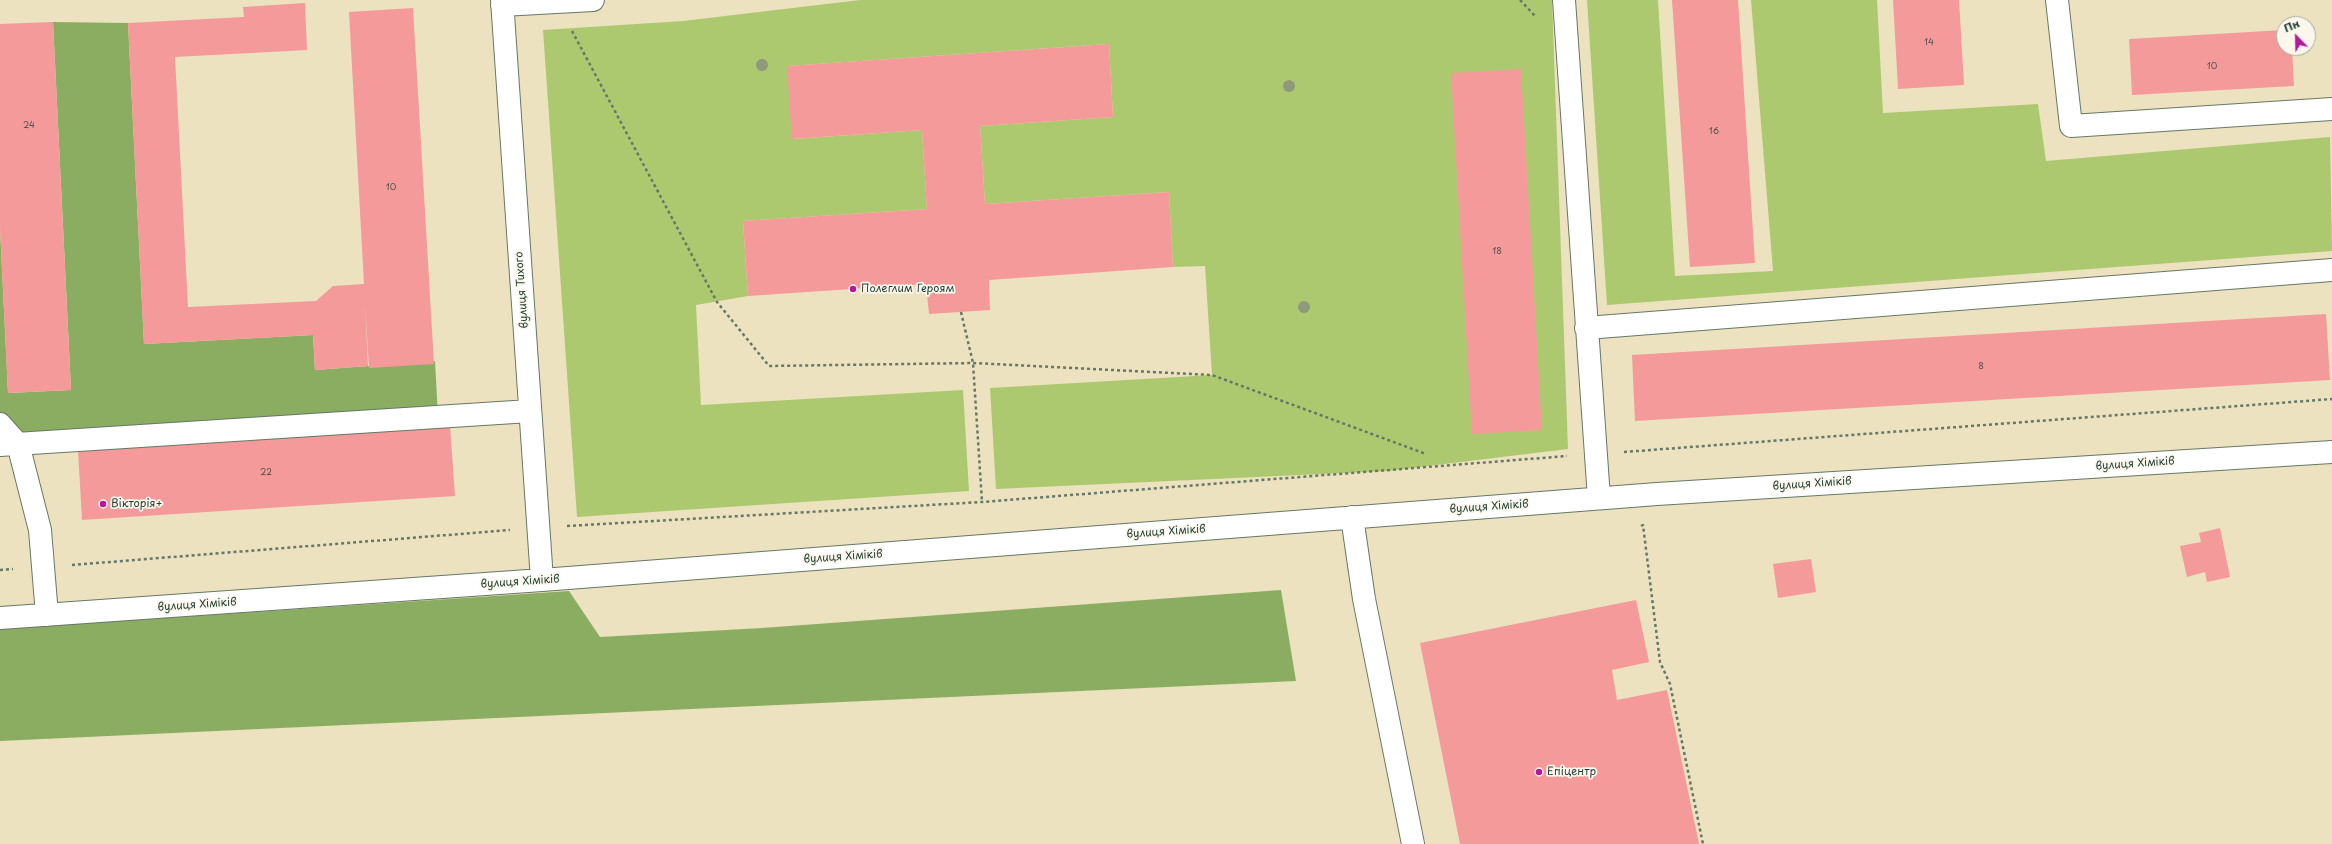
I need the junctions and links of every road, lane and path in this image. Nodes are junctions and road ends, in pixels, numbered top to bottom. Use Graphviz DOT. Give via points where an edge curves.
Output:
graph roads {
  1 [pos="593,0"];
  2 [pos="1564,0"];
  3 [pos="2057,0"];
  4 [pos="502,2"];
  5 [pos="557,3"];
  6 [pos="2332,109"];
  7 [pos="2332,270"];
  8 [pos="961,312"];
  9 [pos="1586,328"];
  10 [pos="973,363"];
  11 [pos="2332,399"];
  12 [pos="530,411"];
  13 [pos="0,424"];
  14 [pos="9,444"];
  15 [pos="2332,452"];
  16 [pos="1426,454"];
  17 [pos="1596,454"];
  18 [pos="1567,456"];
  19 [pos="1599,498"];
  20 [pos="1569,500"];
  21 [pos="982,502"];
  22 [pos="1352,518"];
  23 [pos="1635,526"];
  24 [pos="538,528"];
  25 [pos="43,568"];
  26 [pos="0,570"];
  27 [pos="542,580"];
  28 [pos="47,615"];
  29 [pos="0,618"];
  30 [pos="1413,844"];
  31 [pos="1703,844"];
  1 -- 5 [label="street"];
  2 -- 9 [label="street"];
  3 -- 6 [label="street" via="2071,126"];
  4 -- 5 [label="street"];
  4 -- 12 [label="street, вулиця Тихого"];
  5 -- 10 [label="path" via="717,302 770,366"];
  7 -- 9 [label="street"];
  8 -- 10 [label="path"];
  9 -- 17 [label="street"];
  10 -- 16 [label="path" via="1212,375"];
  10 -- 21 [label="path"];
  11 -- 17 [label="path"];
  12 -- 14 [label="street"];
  12 -- 24 [label="street, вулиця Тихого"];
  13 -- 14 [label="street"];
  14 -- 25 [label="street" via="40,530"];
  15 -- 19 [label="street, вулиця Хіміків"];
  17 -- 18 [label="path"];
  17 -- 19 [label="street"];
  18 -- 20 [label="path"];
  18 -- 21 [label="path"];
  19 -- 20 [label="street, вулиця Хіміків"];
  20 -- 22 [label="street, вулиця Хіміків"];
  21 -- 24 [label="path"];
  22 -- 27 [label="street, вулиця Хіміків"];
  22 -- 30 [label="street" via="1364,599"];
  23 -- 31 [label="path" via="1643,525 1660,662 1670,684"];
  24 -- 25 [label="path"];
  24 -- 27 [label="street, вулиця Тихого"];
  25 -- 26 [label="path"];
  25 -- 28 [label="street"];
  27 -- 28 [label="street, вулиця Хіміків"];
  28 -- 29 [label="street, вулиця Хіміків"];
}
